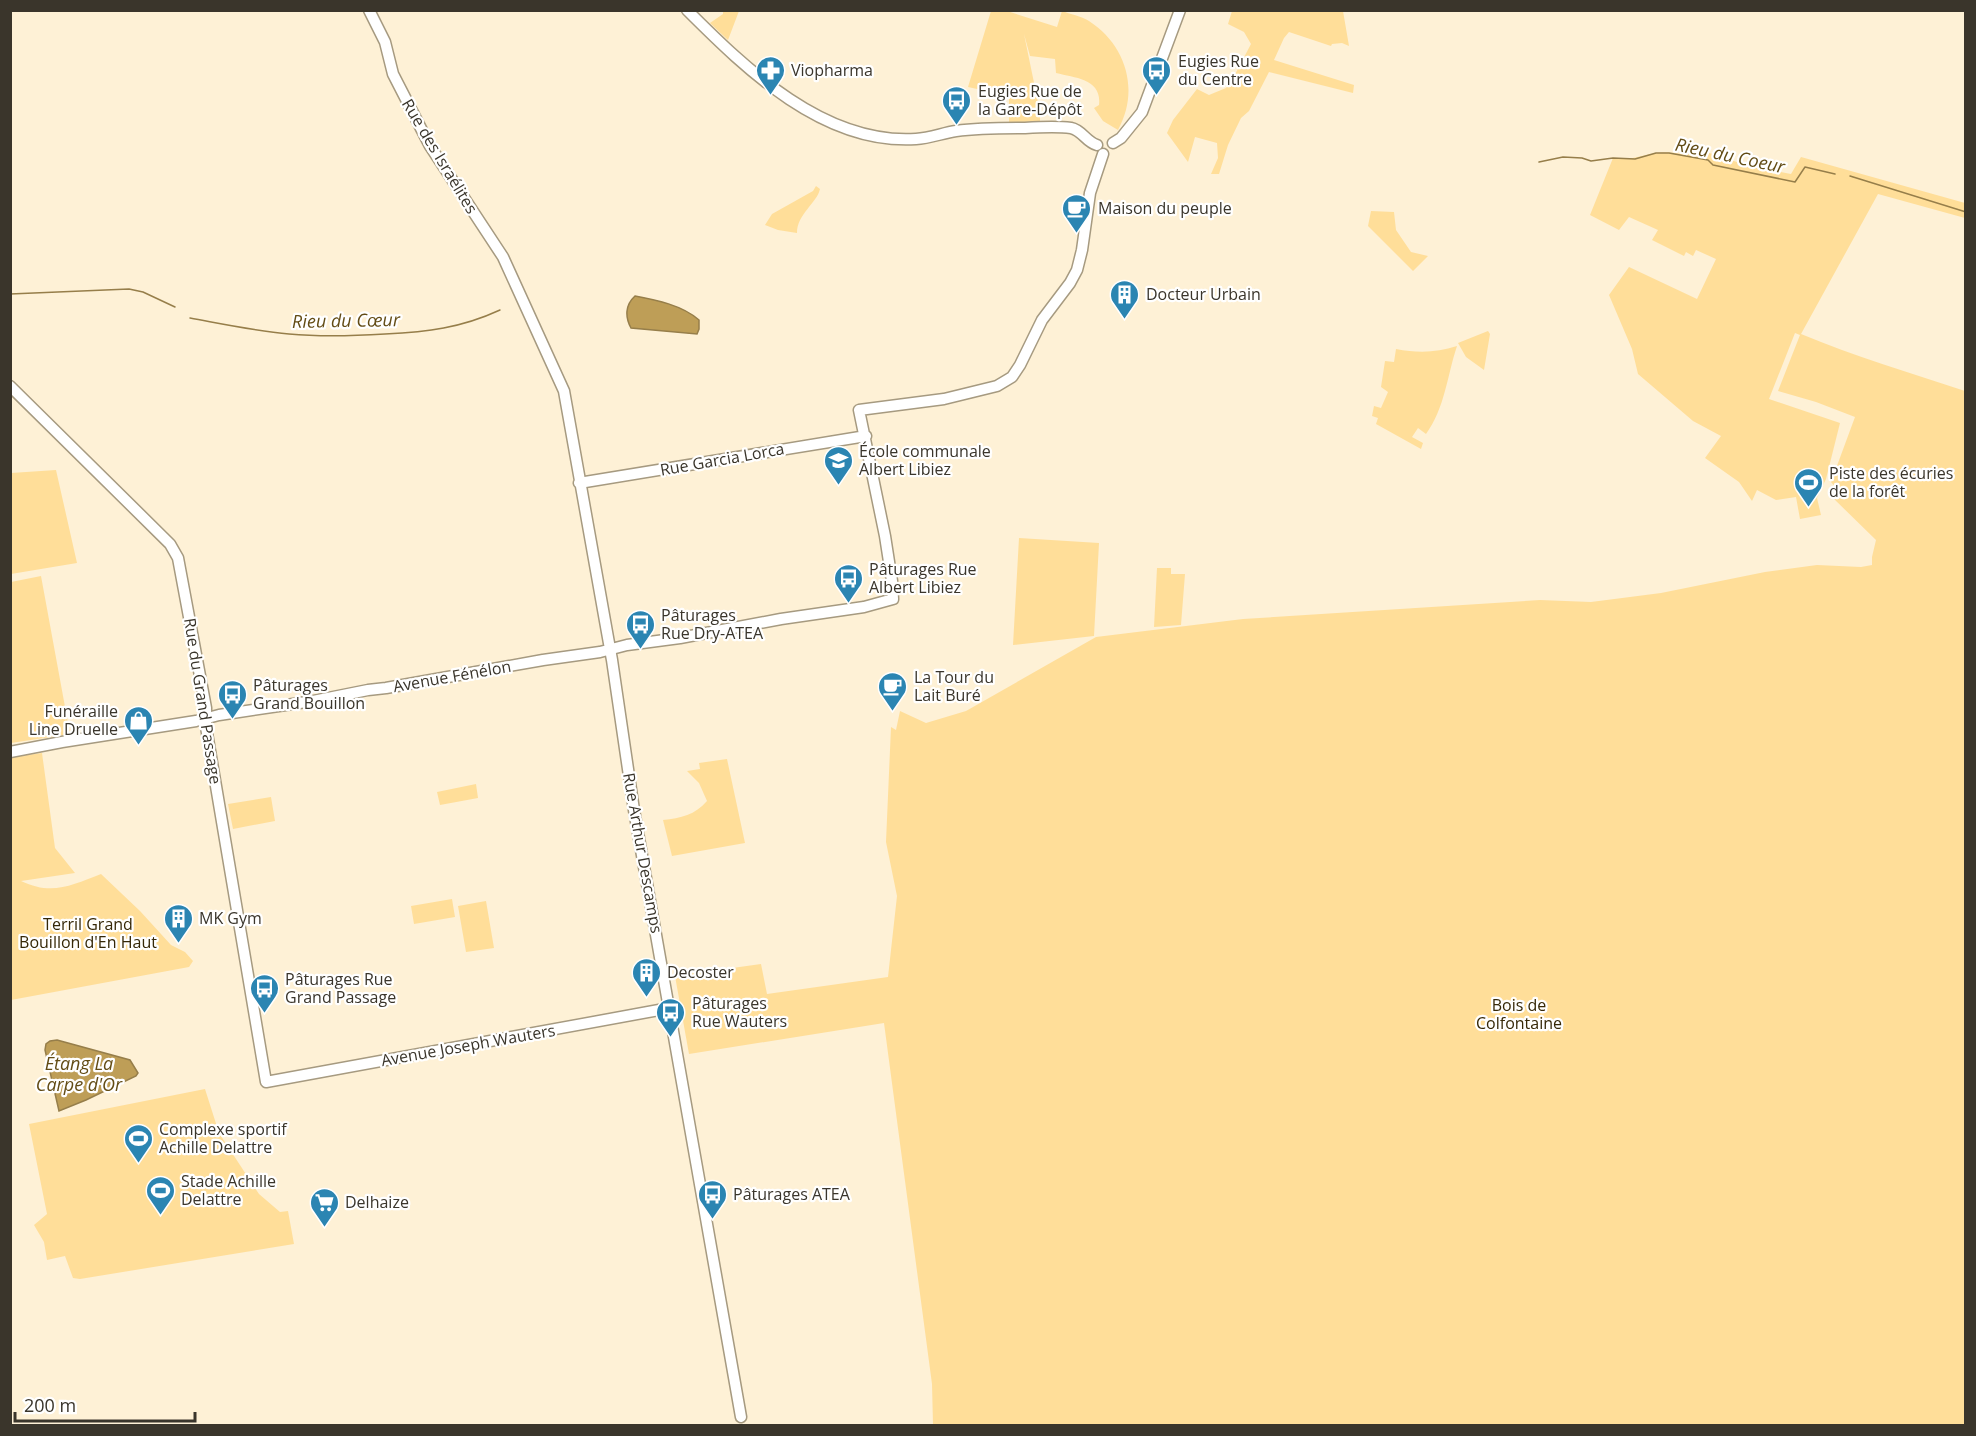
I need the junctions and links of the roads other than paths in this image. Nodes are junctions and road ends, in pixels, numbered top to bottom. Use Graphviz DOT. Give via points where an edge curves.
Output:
graph roads {
  1 [pos="369,10"];
  2 [pos="687,10"];
  3 [pos="1180,10"];
  4 [pos="1100,150"];
  5 [pos="521,297"];
  6 [pos="10,386"];
  7 [pos="866,436"];
  8 [pos="579,483"];
  9 [pos="610,650"];
  10 [pos="206,718"];
  11 [pos="10,752"];
  12 [pos="670,1008"];
  13 [pos="266,1082"];
  14 [pos="741,1417"];
  1 -- 5 [label="street, Rue des Israélites" via="385,42 393,74 430,146 503,257"];
  2 -- 4 [label="street" via="736,59 768,84 843,128 872,136 914,139 956,131 1072,129"];
  3 -- 4 [label="street" via="1142,112 1113,143 1112,152"];
  4 -- 7 [label="street" via="1078,267 1042,320 1015,374 999,385 944,399 860,410"];
  5 -- 8 [label="street, Rue Arthur Descamps" via="564,391"];
  6 -- 10 [label="street, Rue du Grand Passage" via="170,544 178,558"];
  7 -- 8 [label="street, Rue Garcia Lorca"];
  7 -- 9 [label="street, Avenue Fénélon" via="893,599"];
  8 -- 9 [label="street, Rue Arthur Descamps"];
  9 -- 10 [label="street, Avenue Fénélon"];
  9 -- 12 [label="street, Rue Arthur Descamps"];
  10 -- 11 [label="street, Avenue Fénélon"];
  10 -- 13 [label="street, Rue du Grand Passage"];
  12 -- 13 [label="street, Avenue Joseph Wauters"];
  12 -- 14 [label="street, Rue Arthur Descamps"];
}
